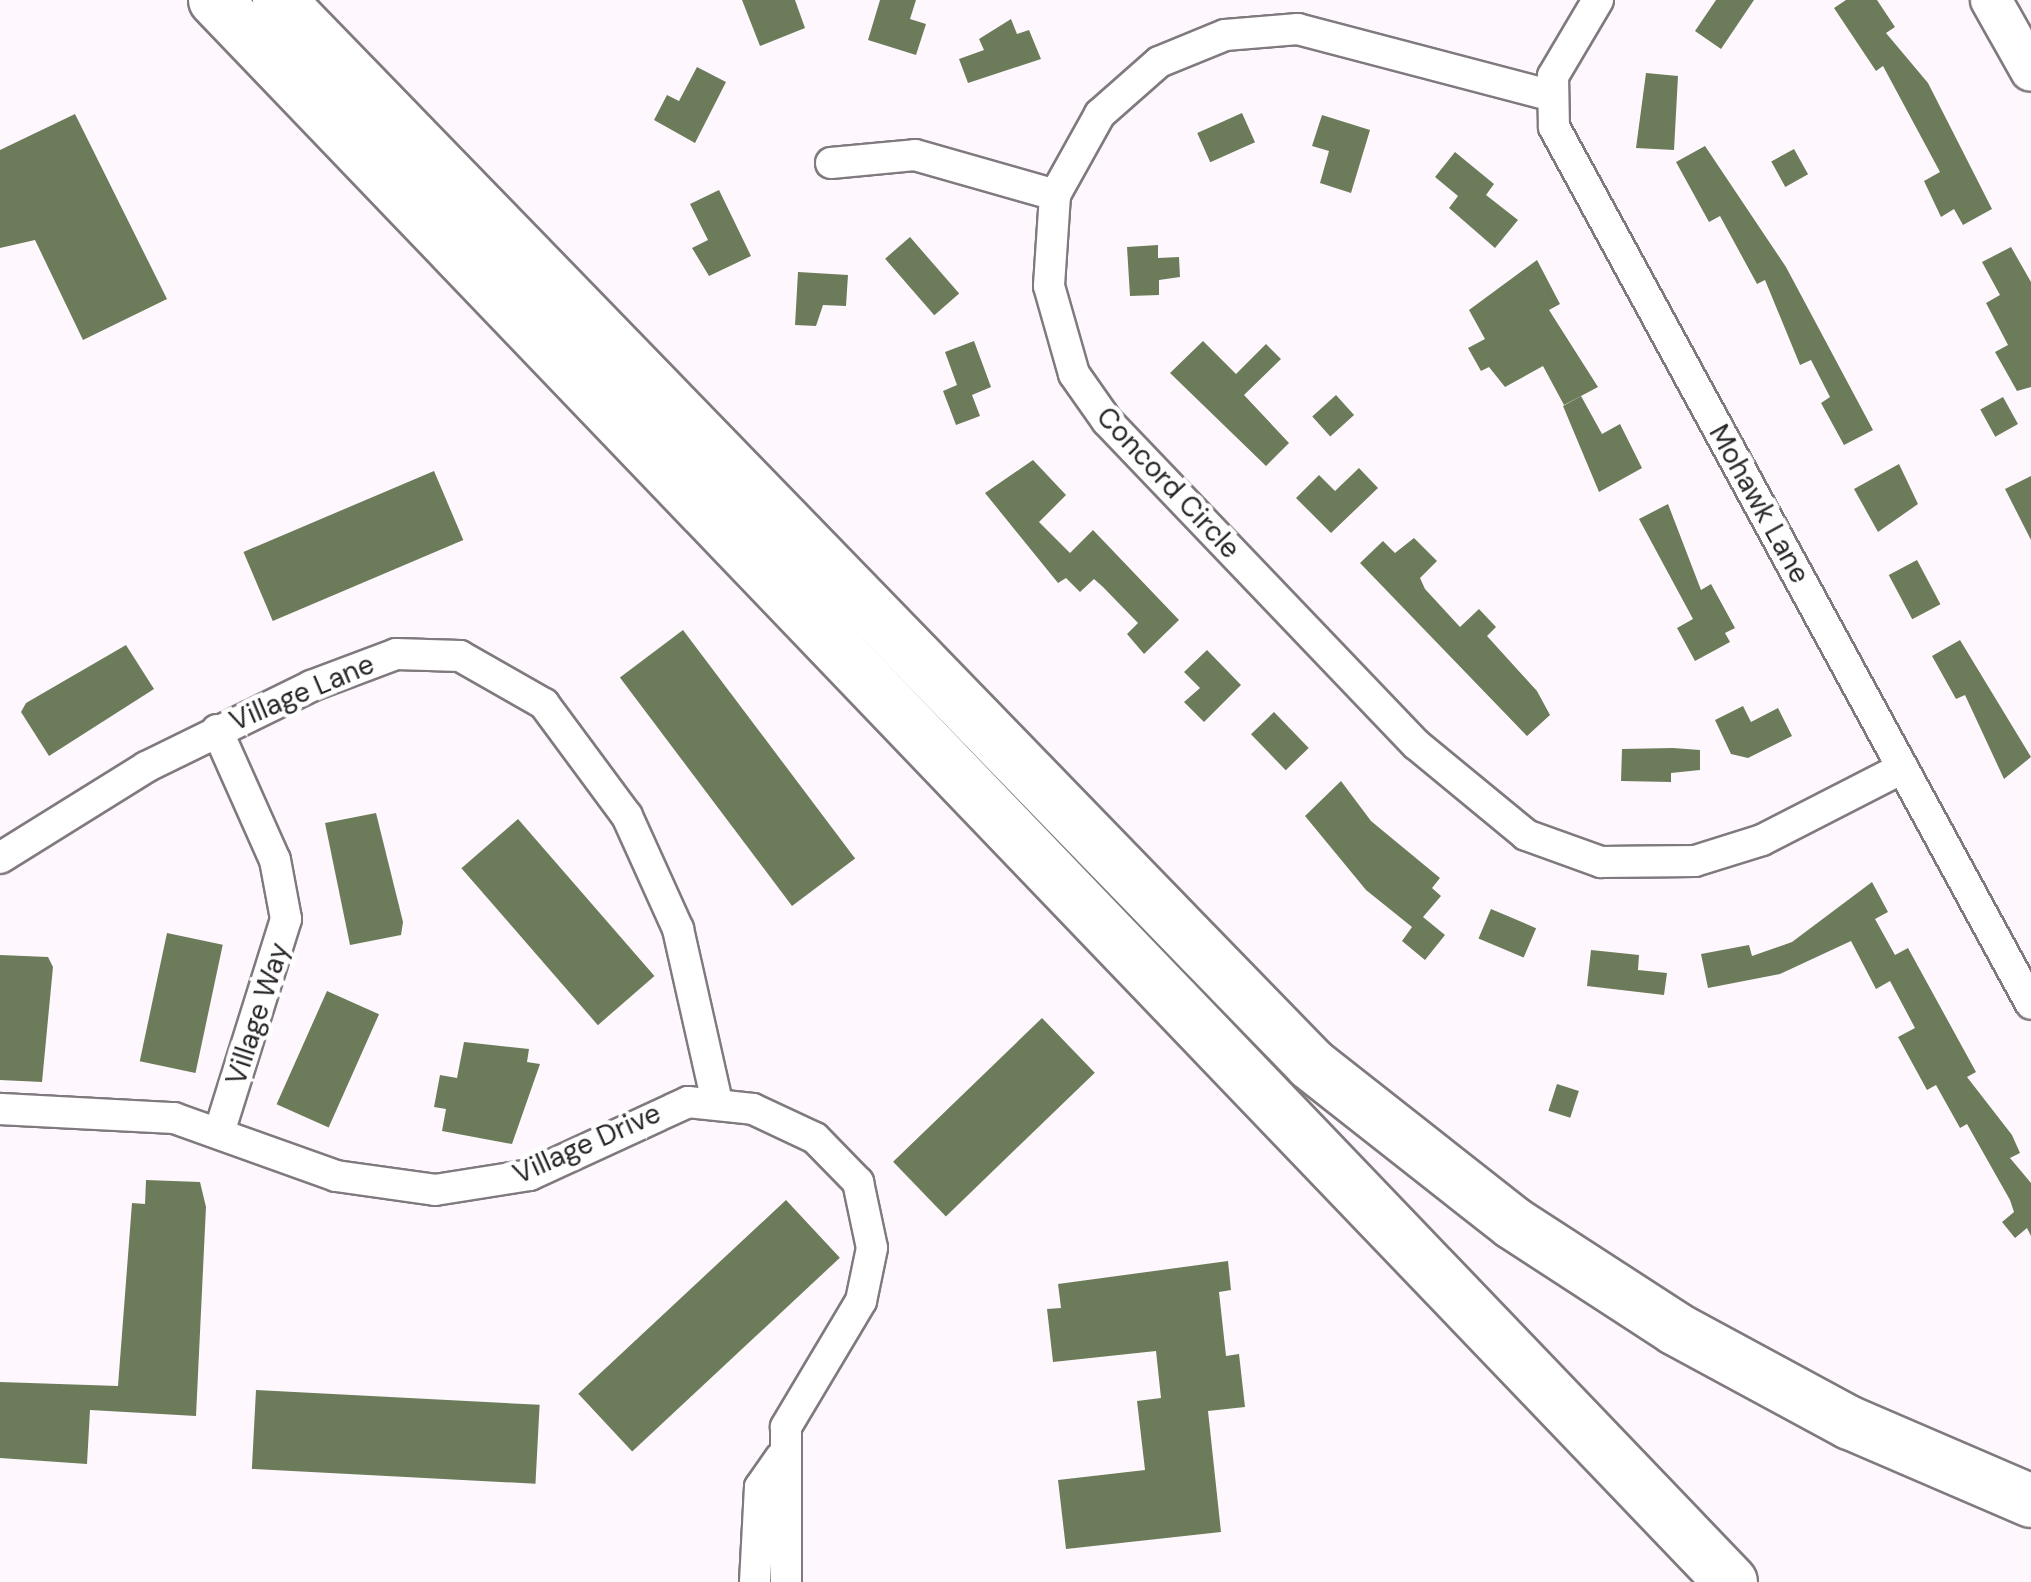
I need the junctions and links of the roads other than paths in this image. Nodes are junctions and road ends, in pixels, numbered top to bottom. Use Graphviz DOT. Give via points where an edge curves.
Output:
graph roads {
  1 [pos="215,0"];
  2 [pos="279,0"];
  3 [pos="1598,0"];
  4 [pos="1991,0"];
  5 [pos="2031,71"];
  6 [pos="1549,95"];
  7 [pos="831,163"];
  8 [pos="1054,196"];
  9 [pos="217,730"];
  10 [pos="1903,768"];
  11 [pos="0,858"];
  12 [pos="2031,1004"];
  13 [pos="717,1102"];
  14 [pos="0,1109"];
  15 [pos="220,1130"];
  16 [pos="780,1458"];
  17 [pos="2031,1501"];
  18 [pos="1726,1577"];
  19 [pos="755,1582"];
  20 [pos="786,1582"];
  1 -- 18 [label="highway"];
  2 -- 17 [label="highway" via="1311,1064 1474,1194 1635,1304 1850,1424"];
  3 -- 6 [label="street" via="1559,60"];
  4 -- 5 [label="street"];
  6 -- 8 [label="street, Concord Circle" via="1319,33 1225,34 1128,83 1082,139"];
  6 -- 10 [label="street, Mohawk Lane" via="1560,138"];
  7 -- 8 [label="street" via="915,156"];
  8 -- 10 [label="street, Concord Circle" via="1053,310 1088,398 1493,816 1586,858 1666,865 1762,840"];
  9 -- 11 [label="street, Village Lane"];
  9 -- 13 [label="street, Village Lane" via="412,651 460,656 524,688 584,750 645,851 691,972"];
  9 -- 15 [label="street, Village Way" via="275,860 286,919"];
  10 -- 12 [label="street, Mohawk Lane"];
  13 -- 15 [label="street, Village Drive" via="672,1106 530,1175 460,1188 336,1176"];
  13 -- 16 [label="street, Village Drive" via="768,1114 828,1148 870,1214 861,1301 797,1400"];
  14 -- 15 [label="street, Village Drive" via="150,1116"];
  16 -- 19 [label="street, Village Drive" via="760,1487"];
  16 -- 20 [label="street, Village Drive" via="791,1489"];
}
